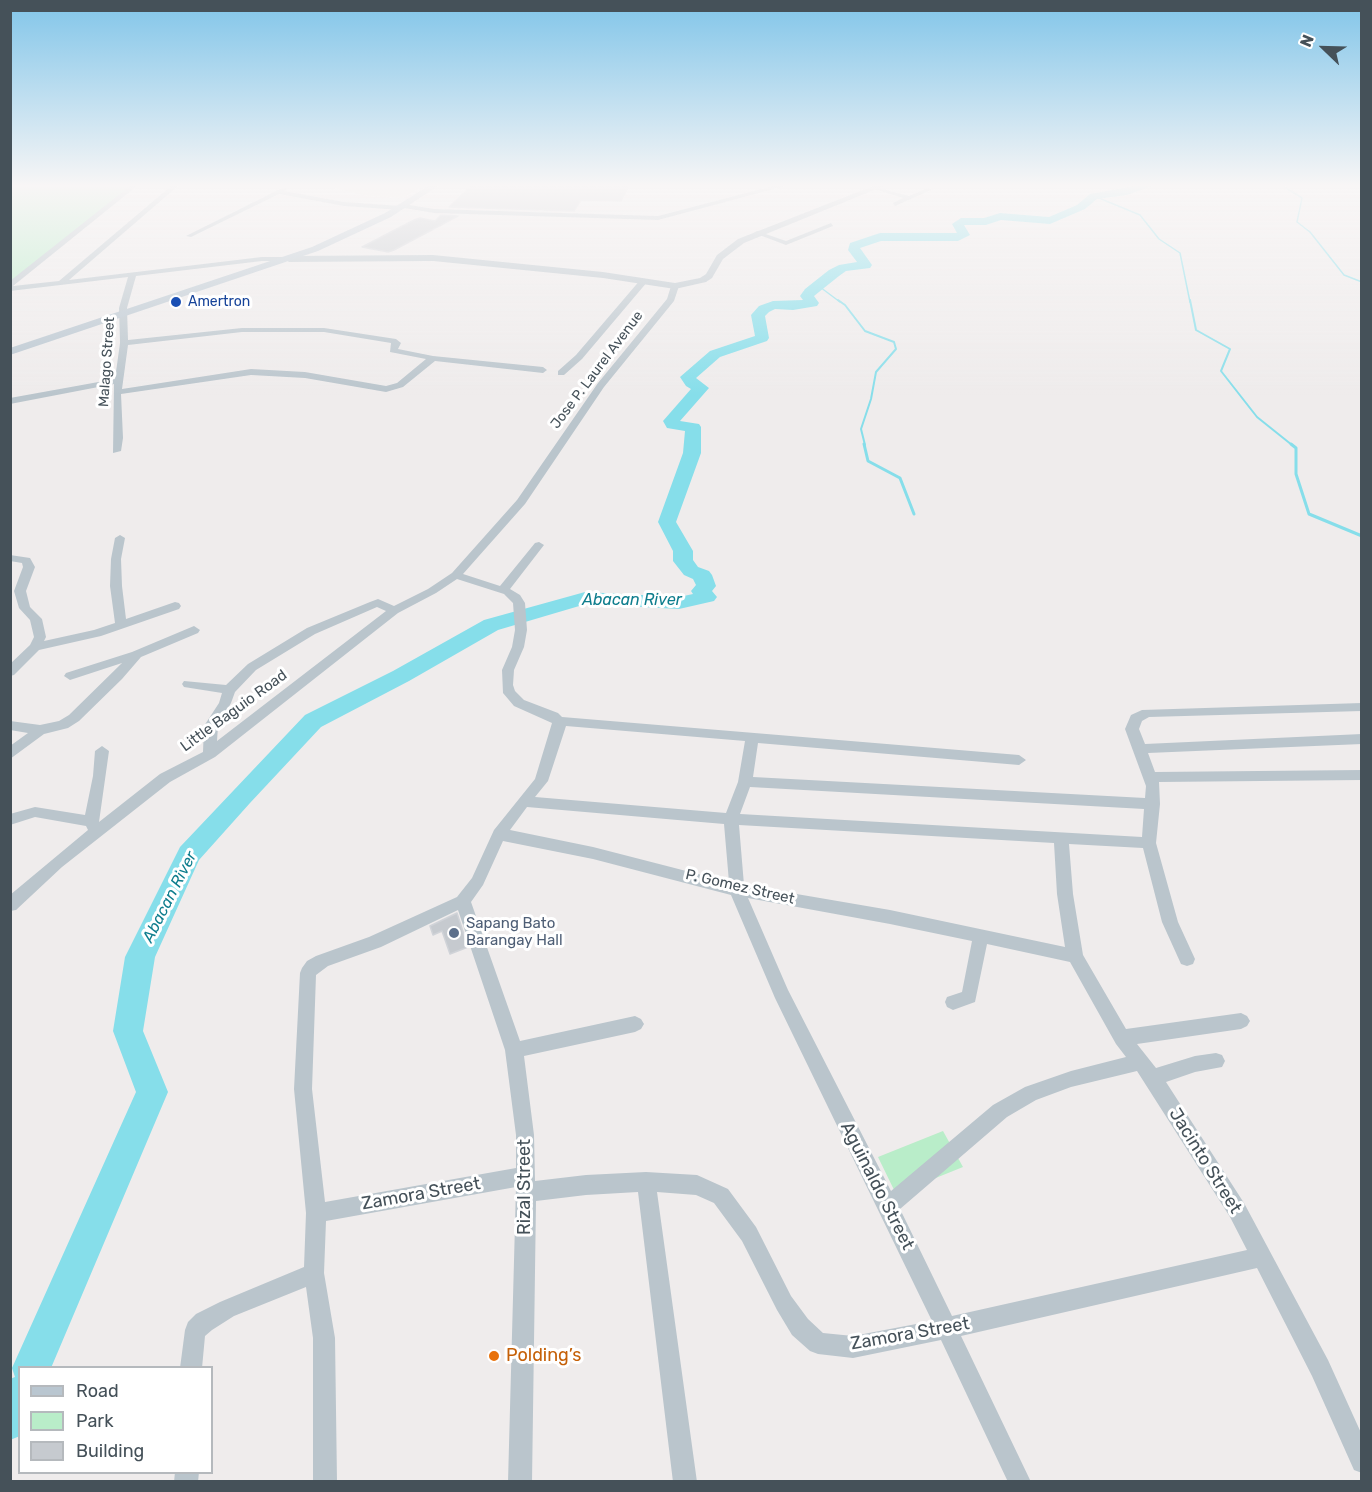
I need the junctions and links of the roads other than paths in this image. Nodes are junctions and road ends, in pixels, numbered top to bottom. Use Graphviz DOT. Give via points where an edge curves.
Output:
graph roads {
  1 [pos="49,256"];
  2 [pos="93,256"];
  3 [pos="297,256"];
  4 [pos="723,256"];
  5 [pos="289,259"];
  6 [pos="132,276"];
  7 [pos="644,281"];
  8 [pos="60,284"];
  9 [pos="675,286"];
  10 [pos="10,287"];
  11 [pos="124,314"];
  12 [pos="124,343"];
  13 [pos="10,352"];
  14 [pos="434,358"];
  15 [pos="543,370"];
  16 [pos="561,373"];
  17 [pos="118,381"];
  18 [pos="117,392"];
  19 [pos="10,401"];
  20 [pos="116,451"];
  21 [pos="120,538"];
  22 [pos="539,545"];
  23 [pos="10,558"];
  24 [pos="456,575"];
  25 [pos="503,590"];
  26 [pos="175,606"];
  27 [pos="394,610"];
  28 [pos="118,625"];
  29 [pos="194,630"];
  30 [pos="38,642"];
  31 [pos="137,654"];
  32 [pos="10,672"];
  33 [pos="70,676"];
  34 [pos="188,684"];
  35 [pos="229,690"];
  36 [pos="1362,707"];
  37 [pos="559,721"];
  38 [pos="12,727"];
  39 [pos="40,730"];
  40 [pos="752,738"];
  41 [pos="1362,739"];
  42 [pos="1140,749"];
  43 [pos="102,751"];
  44 [pos="10,754"];
  45 [pos="210,754"];
  46 [pos="1019,760"];
  47 [pos="1362,775"];
  48 [pos="1150,777"];
  49 [pos="745,782"];
  50 [pos="523,801"];
  51 [pos="1153,804"];
  52 [pos="731,819"];
  53 [pos="10,820"];
  54 [pos="93,826"];
  55 [pos="499,834"];
  56 [pos="1061,837"];
  57 [pos="1149,843"];
  58 [pos="736,890"];
  59 [pos="463,901"];
  60 [pos="10,905"];
  61 [pos="981,936"];
  62 [pos="1075,956"];
  63 [pos="1187,959"];
  64 [pos="953,1002"];
  65 [pos="1241,1021"];
  66 [pos="635,1024"];
  67 [pos="1122,1038"];
  68 [pos="514,1050"];
  69 [pos="1216,1061"];
  70 [pos="1140,1062"];
  71 [pos="1153,1078"];
  72 [pos="646,1182"];
  73 [pos="526,1184"];
  74 [pos="888,1206"];
  75 [pos="315,1213"];
  76 [pos="1262,1257"];
  77 [pos="314,1273"];
  78 [pos="948,1328"];
  79 [pos="191,1366"];
  80 [pos="1362,1462"];
  81 [pos="325,1482"];
  82 [pos="520,1482"];
  83 [pos="685,1482"];
  84 [pos="1020,1482"];
  1 -- 10 [label="street"];
  2 -- 8 [label="street"];
  3 -- 5 [label="main road"];
  4 -- 9 [label="street" via="703,280"];
  5 -- 6 [label="street"];
  5 -- 7 [label="street" via="433,258"];
  5 -- 11 [label="main road"];
  6 -- 8 [label="street"];
  6 -- 11 [label="street, Malago Street"];
  7 -- 9 [label="street"];
  7 -- 16 [label="street"];
  8 -- 10 [label="street"];
  9 -- 24 [label="street, Jose P. Laurel Avenue" via="671,299 601,386 521,502"];
  11 -- 12 [label="street, Malago Street"];
  11 -- 13 [label="main road"];
  12 -- 14 [label="street" via="242,330 324,330 393,341 397,343 393,350"];
  12 -- 17 [label="street, Malago Street"];
  14 -- 15 [label="street"];
  14 -- 18 [label="street" via="400,384 386,389 305,375 251,372"];
  17 -- 18 [label="street, Malago Street"];
  17 -- 19 [label="street"];
  18 -- 20 [label="street, Malago Street"];
  21 -- 28 [label="street" via="116,559"];
  22 -- 25 [label="street"];
  23 -- 30 [label="street" via="26,560 29,567 20,591 25,608 36,620"];
  24 -- 25 [label="street"];
  24 -- 27 [label="street, Little Baguio Road"];
  25 -- 37 [label="street" via="519,603 521,630 507,677 509,693 519,703"];
  26 -- 28 [label="street"];
  27 -- 35 [label="street" via="378,603 311,631 252,667"];
  27 -- 45 [label="street, Little Baguio Road"];
  28 -- 30 [label="street" via="97,633"];
  29 -- 31 [label="street"];
  30 -- 32 [label="street"];
  31 -- 33 [label="street"];
  31 -- 39 [label="street" via="74,718"];
  34 -- 35 [label="street"];
  35 -- 45 [label="street" via="212,726"];
  36 -- 42 [label="street" via="1147,713 1133,723"];
  37 -- 40 [label="street"];
  37 -- 50 [label="street" via="541,781"];
  38 -- 39 [label="street"];
  39 -- 44 [label="street"];
  40 -- 46 [label="street"];
  40 -- 49 [label="street"];
  41 -- 42 [label="street"];
  42 -- 48 [label="street"];
  43 -- 54 [label="street"];
  45 -- 54 [label="street, Little Baguio Road" via="165,778"];
  47 -- 48 [label="street"];
  48 -- 51 [label="street"];
  49 -- 51 [label="street"];
  49 -- 52 [label="street"];
  50 -- 52 [label="street"];
  50 -- 55 [label="street"];
  51 -- 57 [label="street"];
  52 -- 56 [label="street"];
  52 -- 58 [label="street, Aguinaldo Street"];
  53 -- 54 [label="street" via="35,812"];
  54 -- 60 [label="street, Little Baguio Road"];
  55 -- 58 [label="street, P. Gomez Street" via="628,861"];
  55 -- 59 [label="street" via="478,881"];
  56 -- 57 [label="street"];
  56 -- 62 [label="street"];
  57 -- 63 [label="street" via="1170,922"];
  58 -- 61 [label="street, P. Gomez Street"];
  58 -- 74 [label="street, Aguinaldo Street" via="781,993"];
  59 -- 68 [label="street, Rizal Street"];
  59 -- 75 [label="street" via="375,942 322,961 308,973 303,1089"];
  61 -- 62 [label="street"];
  61 -- 64 [label="street" via="969,997"];
  62 -- 67 [label="street, Jacinto Street"];
  65 -- 67 [label="street"];
  66 -- 68 [label="street"];
  67 -- 70 [label="street, Jacinto Street"];
  68 -- 73 [label="street, Rizal Street"];
  69 -- 71 [label="street"];
  70 -- 71 [label="street, Jacinto Street"];
  70 -- 74 [label="street" via="1071,1079 1000,1111"];
  71 -- 76 [label="street, Jacinto Street" via="1237,1210"];
  72 -- 73 [label="street, Zamora Street"];
  72 -- 78 [label="street, Zamora Street" via="697,1185 721,1196 749,1234 784,1304 800,1327 818,1343 854,1347"];
  72 -- 83 [label="street"];
  73 -- 75 [label="street, Zamora Street"];
  73 -- 82 [label="street, Rizal Street"];
  74 -- 78 [label="street, Aguinaldo Street"];
  75 -- 77 [label="street"];
  76 -- 78 [label="street, Zamora Street"];
  76 -- 80 [label="street, Jacinto Street" via="1320,1368"];
  77 -- 79 [label="street" via="204,1322 196,1330"];
  77 -- 81 [label="street" via="324,1338"];
  78 -- 84 [label="street, Aguinaldo Street"];
}
